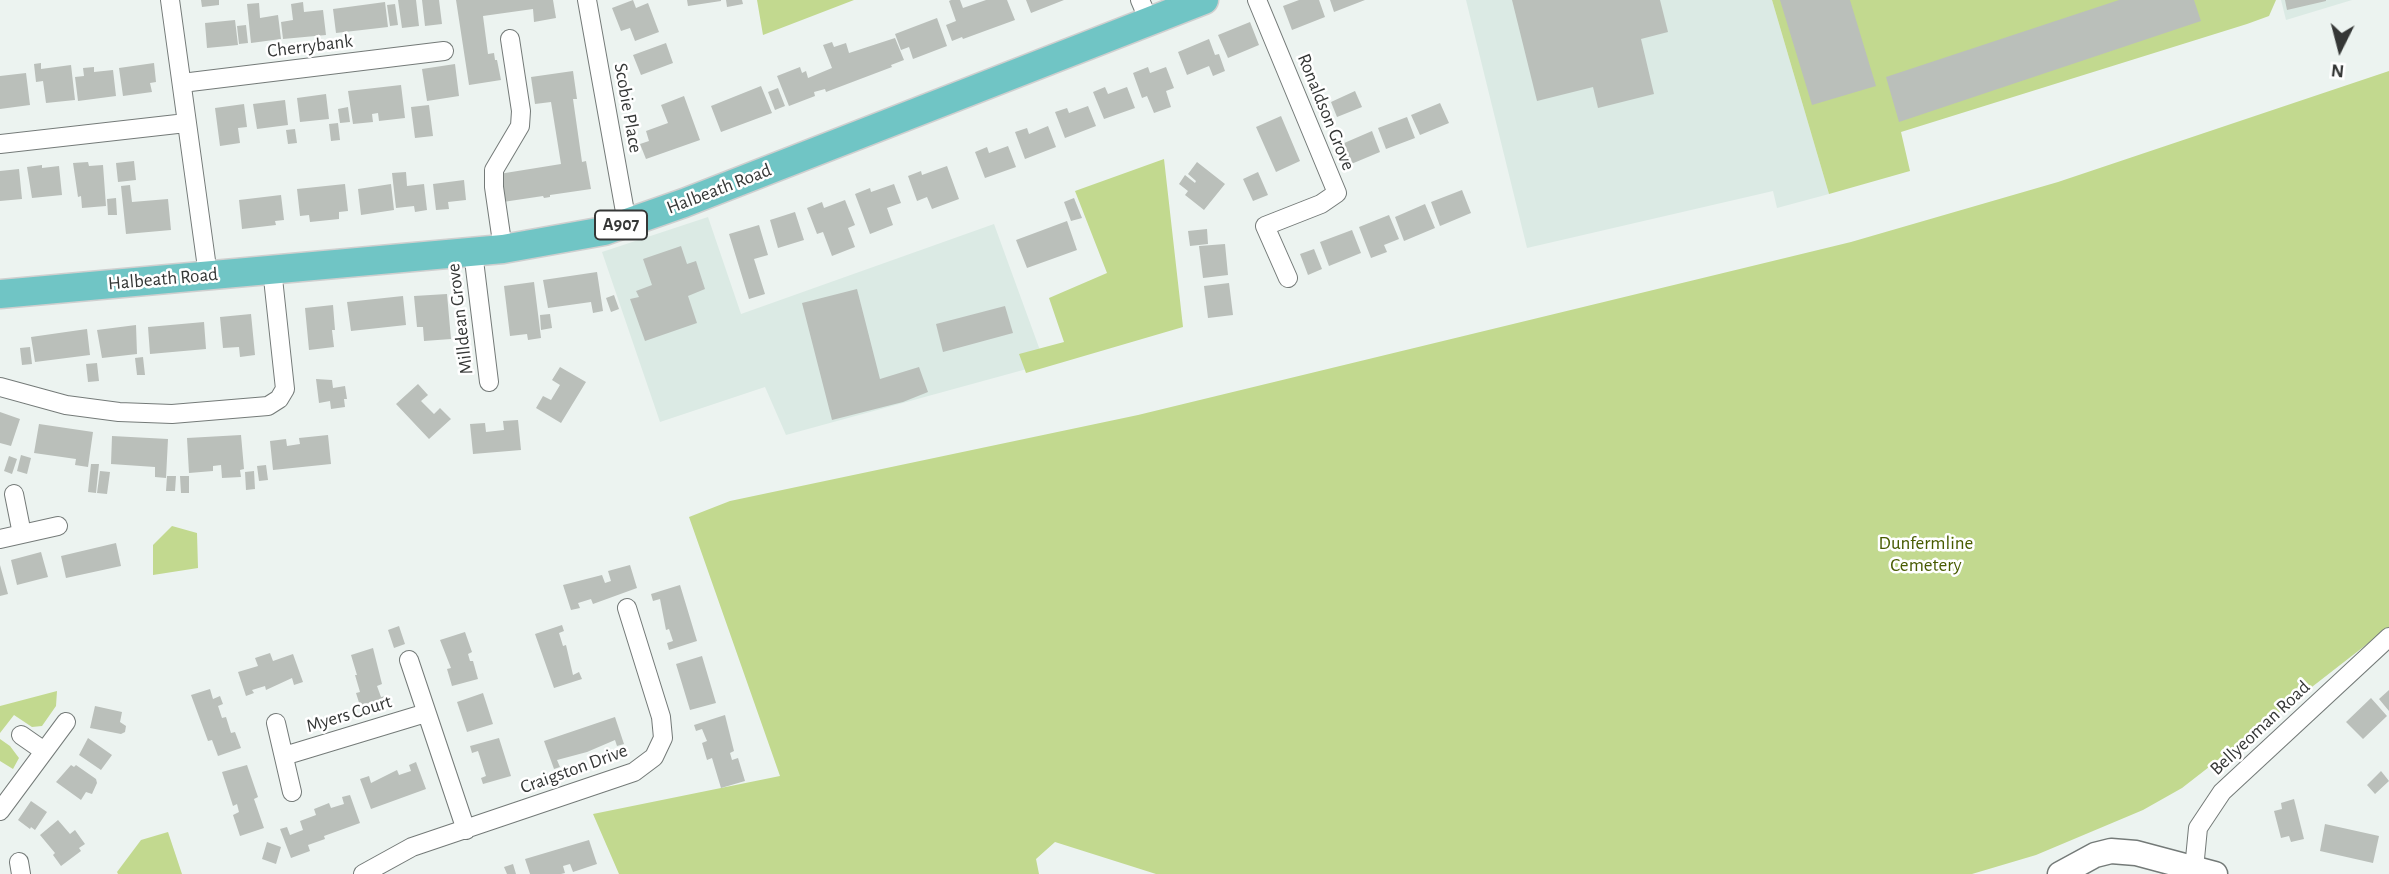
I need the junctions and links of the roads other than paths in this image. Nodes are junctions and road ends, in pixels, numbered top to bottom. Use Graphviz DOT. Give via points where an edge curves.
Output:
graph roads {
  1 [pos="170,0"];
  2 [pos="587,0"];
  3 [pos="1204,0"];
  4 [pos="1257,0"];
  5 [pos="1145,11"];
  6 [pos="510,38"];
  7 [pos="444,51"];
  8 [pos="182,83"];
  9 [pos="186,123"];
  10 [pos="0,144"];
  11 [pos="627,223"];
  12 [pos="503,249"];
  13 [pos="473,252"];
  14 [pos="272,269"];
  15 [pos="208,275"];
  16 [pos="1288,278"];
  17 [pos="0,294"];
  18 [pos="489,382"];
  19 [pos="0,387"];
  20 [pos="14,494"];
  21 [pos="58,526"];
  22 [pos="22,534"];
  23 [pos="0,539"];
  24 [pos="626,608"];
  25 [pos="2389,637"];
  26 [pos="409,660"];
  27 [pos="426,713"];
  28 [pos="66,722"];
  29 [pos="276,723"];
  30 [pos="21,734"];
  31 [pos="44,751"];
  32 [pos="285,756"];
  33 [pos="292,792"];
  34 [pos="0,811"];
  35 [pos="466,830"];
  36 [pos="2205,872"];
  37 [pos="363,874"];
  38 [pos="2060,874"];
  1 -- 8 [label="street"];
  2 -- 11 [label="street, Scobie Place"];
  3 -- 5 [label="main road, Halbeath Road / A907"];
  4 -- 16 [label="street, Ronaldson Grove" via="1337,193 1265,226"];
  5 -- 11 [label="main road, Halbeath Road / A907"];
  6 -- 12 [label="street" via="521,111 520,126 494,170"];
  7 -- 8 [label="street, Cherrybank"];
  8 -- 9 [label="street"];
  9 -- 10 [label="street"];
  9 -- 15 [label="street"];
  11 -- 12 [label="main road, Halbeath Road / A907" via="568,239"];
  12 -- 13 [label="main road, Halbeath Road / A907"];
  13 -- 14 [label="main road, Halbeath Road / A907"];
  13 -- 18 [label="street, Milldean Grove"];
  14 -- 15 [label="main road, Halbeath Road / A907"];
  14 -- 19 [label="street" via="285,389 268,406 172,414 119,412 66,405"];
  15 -- 17 [label="main road, Halbeath Road / A907"];
  20 -- 22 [label="street"];
  21 -- 22 [label="street"];
  22 -- 23 [label="street"];
  24 -- 35 [label="street, Craigston Drive" via="661,717 663,738 654,757 634,772"];
  25 -- 36 [label="street, Bellyeoman Road" via="2222,792 2197,828"];
  26 -- 27 [label="street"];
  27 -- 32 [label="street, Myers Court"];
  27 -- 35 [label="street"];
  28 -- 31 [label="street"];
  29 -- 32 [label="street, Myers Court"];
  30 -- 31 [label="street"];
  31 -- 34 [label="street"];
  32 -- 33 [label="street, Myers Court"];
  35 -- 37 [label="street, Craigston Drive" via="412,847"];
  36 -- 38 [label="street" via="2111,851"];
}
